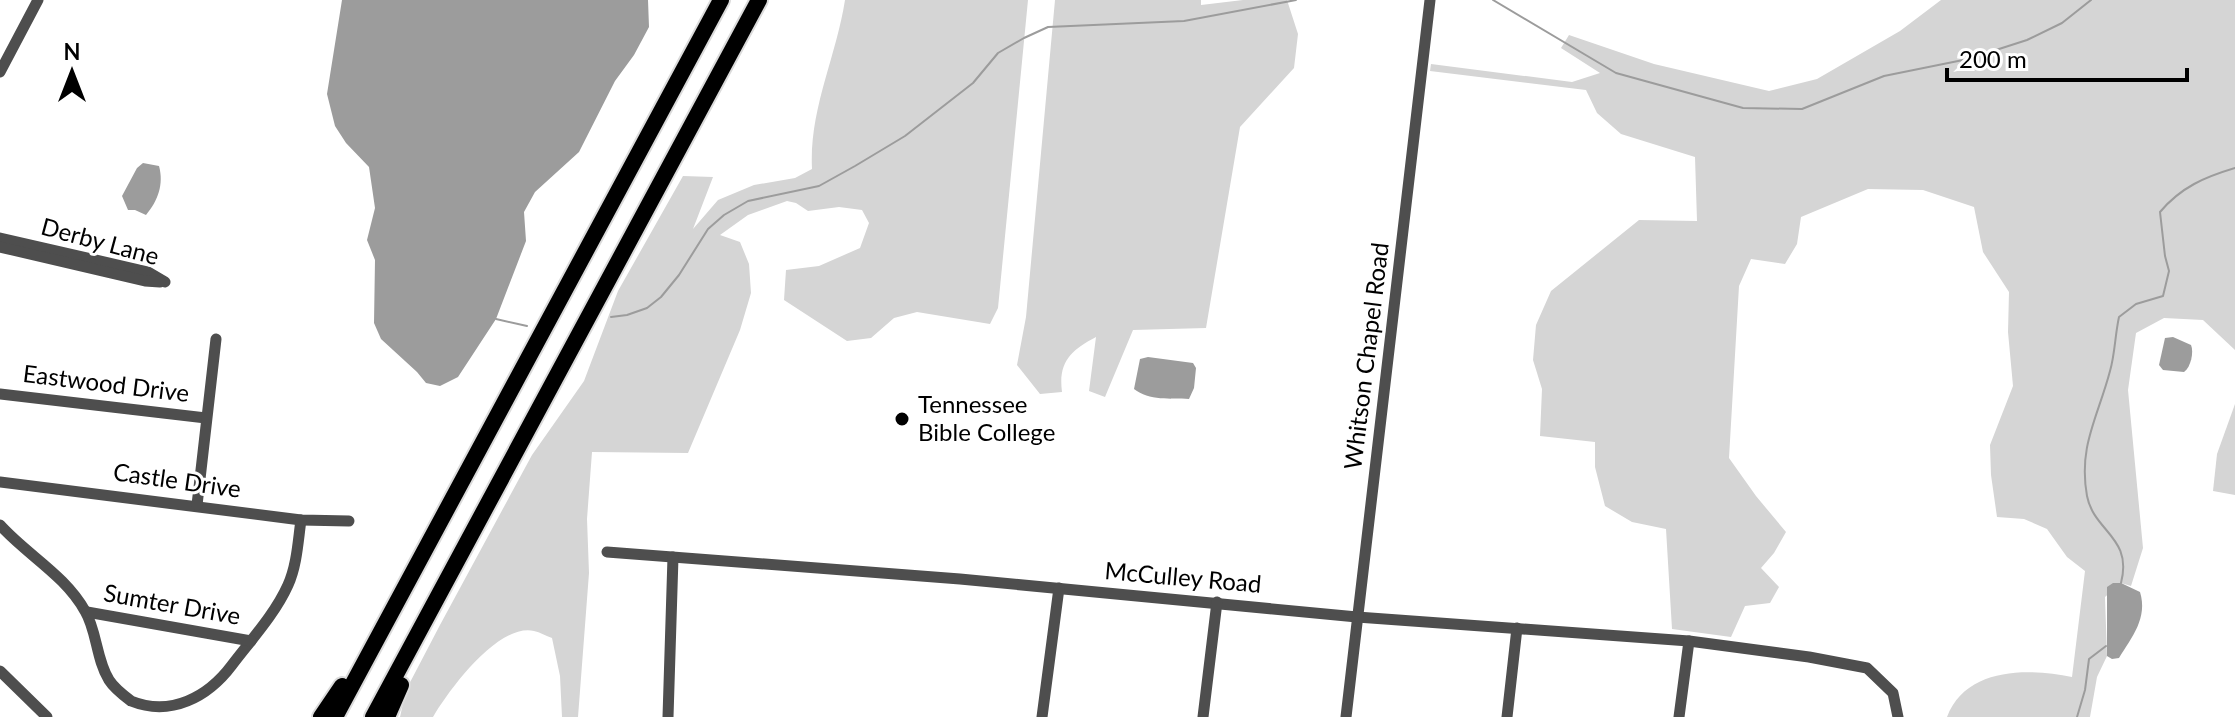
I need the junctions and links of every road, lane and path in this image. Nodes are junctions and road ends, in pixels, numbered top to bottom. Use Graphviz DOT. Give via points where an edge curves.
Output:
graph roads {
  1 [pos="38,0"];
  2 [pos="721,0"];
  3 [pos="759,0"];
  4 [pos="1430,0"];
  5 [pos="0,72"];
  6 [pos="0,238"];
  7 [pos="0,247"];
  8 [pos="216,339"];
  9 [pos="0,394"];
  10 [pos="206,418"];
  11 [pos="0,482"];
  12 [pos="197,505"];
  13 [pos="301,520"];
  14 [pos="349,521"];
  15 [pos="0,525"];
  16 [pos="607,552"];
  17 [pos="673,557"];
  18 [pos="443,588"];
  19 [pos="1059,588"];
  20 [pos="1217,602"];
  21 [pos="396,605"];
  22 [pos="87,612"];
  23 [pos="1357,617"];
  24 [pos="1517,628"];
  25 [pos="251,641"];
  26 [pos="1689,641"];
  27 [pos="0,671"];
  28 [pos="47,717"];
  29 [pos="321,717"];
  30 [pos="335,717"];
  31 [pos="373,717"];
  32 [pos="387,717"];
  33 [pos="668,717"];
  34 [pos="1042,717"];
  35 [pos="1203,717"];
  36 [pos="1346,717"];
  37 [pos="1507,717"];
  38 [pos="1679,717"];
  39 [pos="1898,717"];
  1 -- 5 [label="street"];
  2 -- 21 [label="highway"];
  3 -- 18 [label="highway"];
  4 -- 23 [label="street, Whitson Chapel Road"];
  6 -- 7 [label="street, Derby Lane" via="148,272 165,282"];
  8 -- 10 [label="street"];
  9 -- 10 [label="street, Eastwood Drive"];
  10 -- 12 [label="street"];
  11 -- 12 [label="street, Castle Drive"];
  12 -- 13 [label="street, Castle Drive"];
  13 -- 14 [label="street, Castle Drive"];
  13 -- 25 [label="street" via="289,584"];
  15 -- 22 [label="street" via="65,584"];
  16 -- 17 [label="street"];
  17 -- 19 [label="street, McCulley Road"];
  17 -- 33 [label="street"];
  18 -- 31 [label="highway"];
  18 -- 32 [label="highway"];
  19 -- 20 [label="street, McCulley Road"];
  19 -- 34 [label="street"];
  20 -- 23 [label="street, McCulley Road"];
  20 -- 35 [label="street"];
  21 -- 29 [label="highway"];
  21 -- 30 [label="highway"];
  22 -- 25 [label="street, Sumter Drive"];
  22 -- 25 [label="street" via="109,680 123,695 155,712 187,707 208,693"];
  23 -- 24 [label="street, McCulley Road"];
  23 -- 36 [label="street, Whitson Chapel Road"];
  24 -- 26 [label="street, McCulley Road"];
  24 -- 37 [label="street"];
  26 -- 38 [label="street"];
  26 -- 39 [label="street, McCulley Road" via="1867,668 1893,693"];
  27 -- 28 [label="street"];
}
